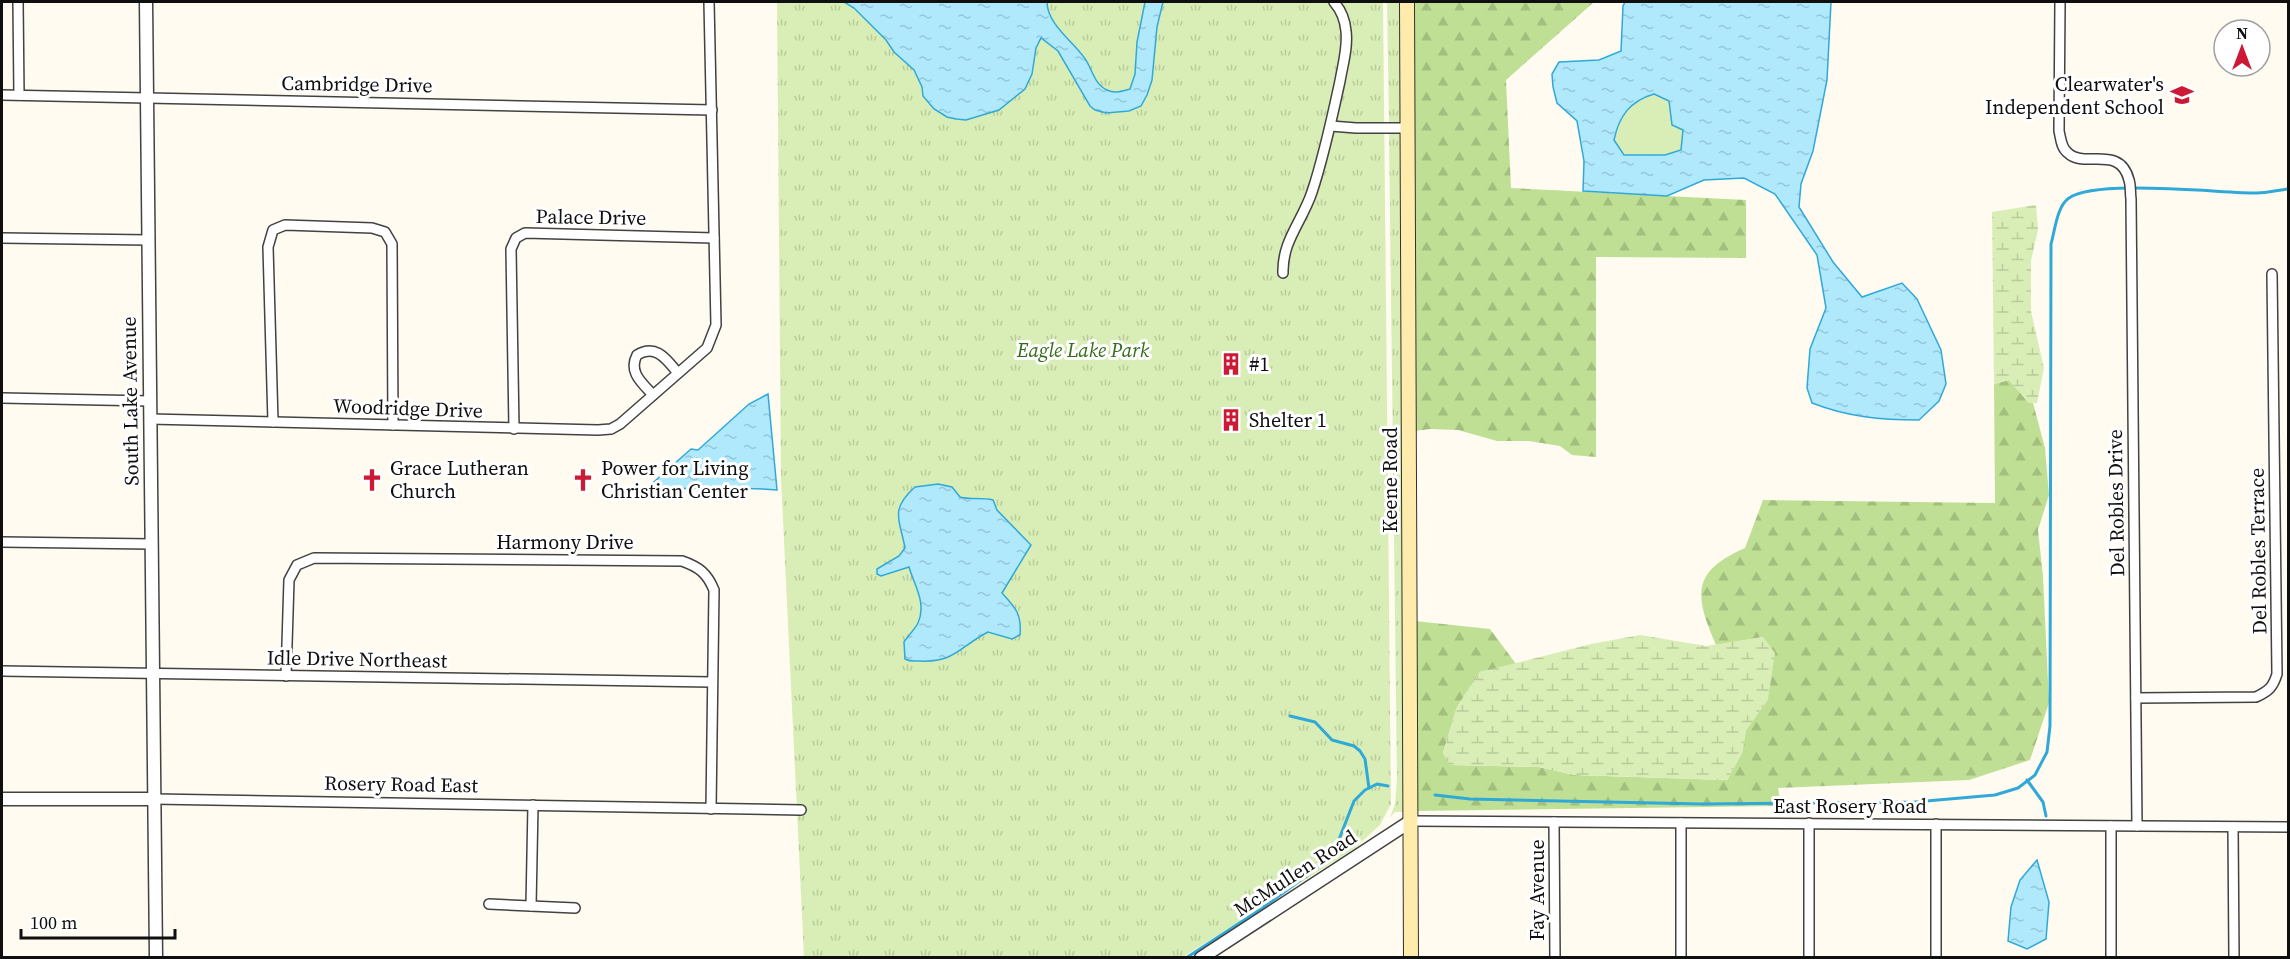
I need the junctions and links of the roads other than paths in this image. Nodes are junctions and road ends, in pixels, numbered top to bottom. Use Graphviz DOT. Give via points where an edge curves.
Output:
graph roads {
  1 [pos="18,2"];
  2 [pos="146,2"];
  3 [pos="709,2"];
  4 [pos="1334,2"];
  5 [pos="1407,2"];
  6 [pos="2060,2"];
  7 [pos="2,95"];
  8 [pos="19,95"];
  9 [pos="147,98"];
  10 [pos="712,110"];
  11 [pos="1331,126"];
  12 [pos="1408,128"];
  13 [pos="2,238"];
  14 [pos="714,238"];
  15 [pos="148,240"];
  16 [pos="1282,273"];
  17 [pos="2272,274"];
  18 [pos="678,373"];
  19 [pos="653,395"];
  20 [pos="2,398"];
  21 [pos="150,401"];
  22 [pos="150,419"];
  23 [pos="273,422"];
  24 [pos="393,425"];
  25 [pos="514,429"];
  26 [pos="2,542"];
  27 [pos="152,544"];
  28 [pos="2,671"];
  29 [pos="153,674"];
  30 [pos="286,676"];
  31 [pos="711,682"];
  32 [pos="2136,698"];
  33 [pos="2,799"];
  34 [pos="154,799"];
  35 [pos="532,805"];
  36 [pos="711,809"];
  37 [pos="801,810"];
  38 [pos="1411,821"];
  39 [pos="1554,822"];
  40 [pos="1681,823"];
  41 [pos="1809,823"];
  42 [pos="1936,824"];
  43 [pos="2111,826"];
  44 [pos="2137,826"];
  45 [pos="2233,827"];
  46 [pos="2289,827"];
  47 [pos="489,904"];
  48 [pos="531,906"];
  49 [pos="575,908"];
  50 [pos="156,957"];
  51 [pos="1201,957"];
  52 [pos="1411,957"];
  53 [pos="1555,957"];
  54 [pos="1681,957"];
  55 [pos="1809,957"];
  56 [pos="1936,957"];
  57 [pos="2111,957"];
  58 [pos="2234,957"];
  1 -- 8 [label="street"];
  2 -- 9 [label="street, South Lake Avenue"];
  3 -- 10 [label="street, Woodridge Drive"];
  4 -- 11 [label="street" via="1344,18 1346,49"];
  5 -- 12 [label="main road, Keene Road"];
  6 -- 32 [label="street, Del Robles Drive" via="2062,146 2077,158 2106,158 2115,162 2125,169 2129,180"];
  7 -- 8 [label="street, Cambridge Drive"];
  8 -- 9 [label="street, Cambridge Drive"];
  9 -- 10 [label="street, Cambridge Drive"];
  9 -- 15 [label="street, South Lake Avenue"];
  10 -- 14 [label="street, Woodridge Drive"];
  11 -- 12 [label="street"];
  11 -- 16 [label="street" via="1312,193 1282,257"];
  12 -- 38 [label="main road, Keene Road"];
  13 -- 15 [label="street"];
  14 -- 18 [label="street, Woodridge Drive" via="716,325 707,348"];
  14 -- 25 [label="street, Palace Drive" via="525,233 516,238 511,249"];
  15 -- 21 [label="street, South Lake Avenue"];
  17 -- 32 [label="street, Del Robles Terrace" via="2277,674 2268,692 2256,697"];
  18 -- 19 [label="street, Woodridge Drive"];
  18 -- 19 [label="street" via="660,353 648,351 637,355 633,368 636,376"];
  19 -- 25 [label="street, Woodridge Drive" via="611,429"];
  20 -- 21 [label="street"];
  21 -- 22 [label="street, South Lake Avenue"];
  22 -- 23 [label="street, Woodridge Drive"];
  22 -- 27 [label="street, South Lake Avenue"];
  23 -- 24 [label="street, Woodridge Drive"];
  23 -- 24 [label="street" via="268,247 273,230 285,225 372,228 385,232 392,244"];
  24 -- 25 [label="street, Woodridge Drive"];
  26 -- 27 [label="street"];
  27 -- 29 [label="street, South Lake Avenue"];
  28 -- 29 [label="street, Idle Drive Northeast"];
  29 -- 30 [label="street, Idle Drive Northeast"];
  29 -- 34 [label="street, South Lake Avenue"];
  30 -- 31 [label="street, Idle Drive Northeast"];
  30 -- 31 [label="street, Harmony Drive" via="289,580 297,565 314,558 682,561 697,566 714,590"];
  31 -- 36 [label="street, Harmony Drive"];
  32 -- 44 [label="street, Del Robles Drive"];
  33 -- 34 [label="street, Rosery Road East"];
  34 -- 35 [label="street, Rosery Road East"];
  34 -- 50 [label="street, South Lake Avenue"];
  35 -- 36 [label="street, Rosery Road East"];
  35 -- 48 [label="street"];
  36 -- 37 [label="street, Rosery Road East"];
  38 -- 39 [label="street, East Rosery Road"];
  38 -- 51 [label="street, McMullen Road"];
  38 -- 52 [label="main road, Keene Road"];
  39 -- 40 [label="street, East Rosery Road"];
  39 -- 53 [label="street, Fay Avenue"];
  40 -- 41 [label="street, East Rosery Road"];
  40 -- 54 [label="street"];
  41 -- 42 [label="street, East Rosery Road"];
  41 -- 55 [label="street"];
  42 -- 43 [label="street, East Rosery Road"];
  42 -- 56 [label="street"];
  43 -- 44 [label="street, East Rosery Road"];
  43 -- 57 [label="street"];
  44 -- 45 [label="street, East Rosery Road"];
  45 -- 46 [label="street, East Rosery Road"];
  45 -- 58 [label="street"];
  47 -- 48 [label="street"];
  48 -- 49 [label="street"];
}
